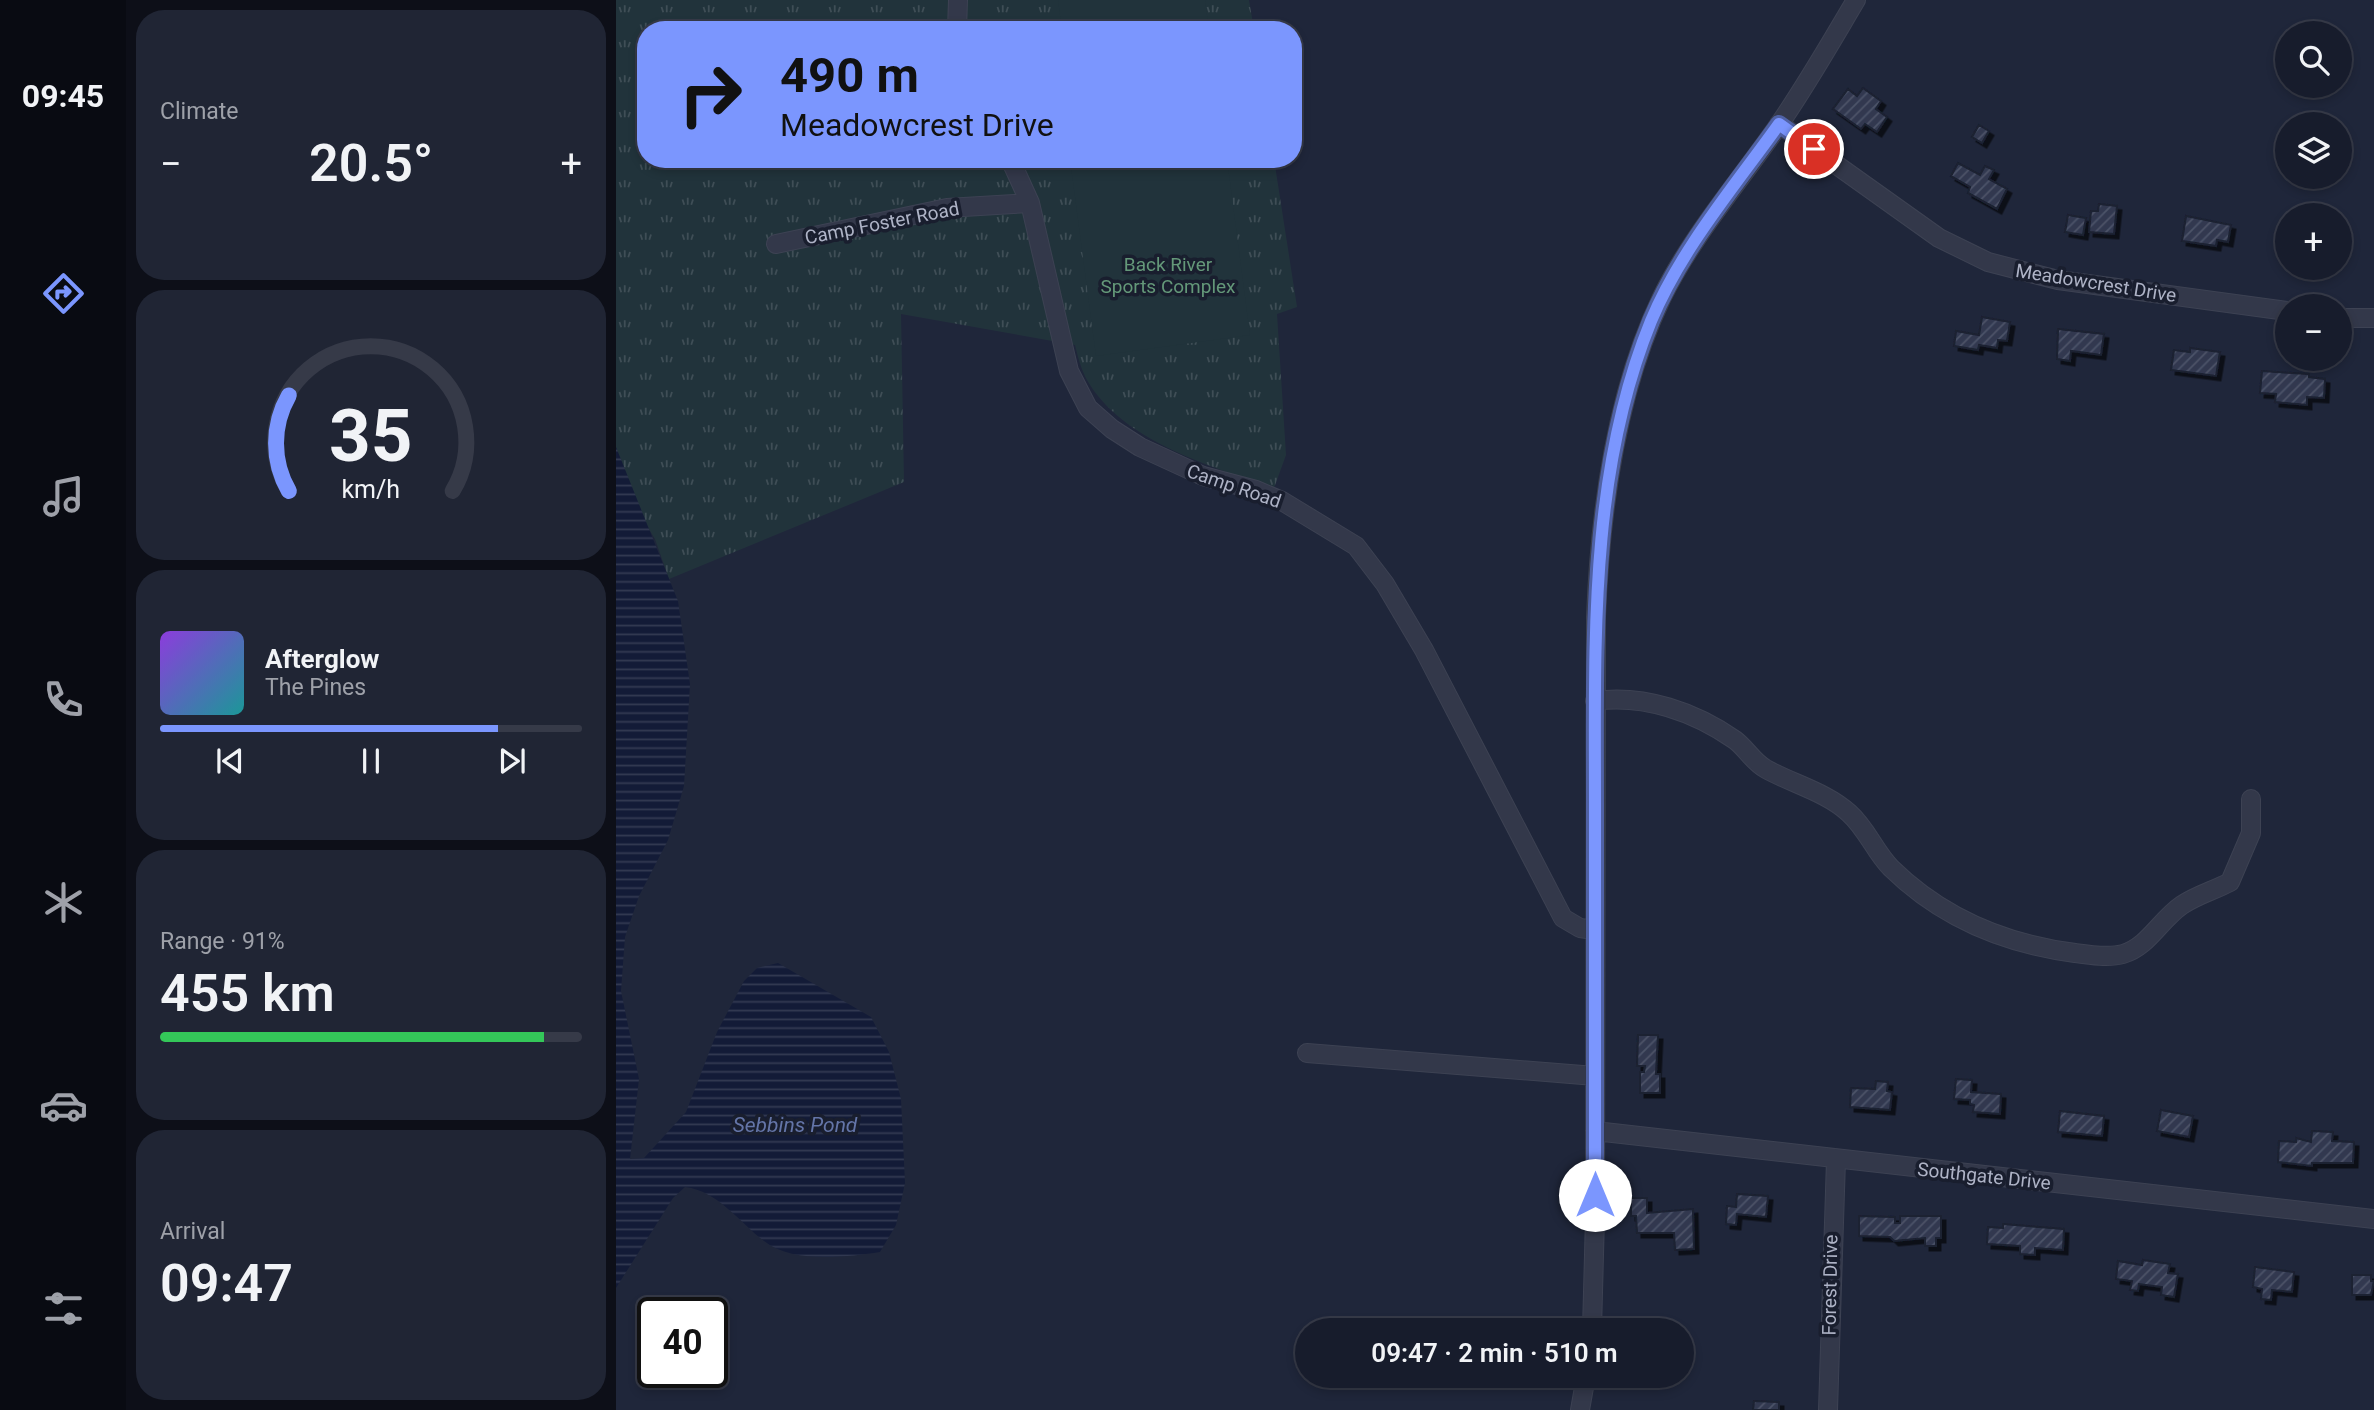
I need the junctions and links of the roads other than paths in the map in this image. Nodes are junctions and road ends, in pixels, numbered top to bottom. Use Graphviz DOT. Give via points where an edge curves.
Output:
graph roads {
  1 [pos="958,0"];
  2 [pos="1856,0"];
  3 [pos="957,21"];
  4 [pos="1779,124"];
  5 [pos="1014,168"];
  6 [pos="1030,203"];
  7 [pos="776,244"];
  8 [pos="2275,309"];
  9 [pos="2352,318"];
  10 [pos="2374,318"];
  11 [pos="1595,701"];
  12 [pos="2251,799"];
  13 [pos="1594,930"];
  14 [pos="1307,1053"];
  15 [pos="1595,1076"];
  16 [pos="1595,1131"];
  17 [pos="1836,1160"];
  18 [pos="2374,1219"];
  19 [pos="1592,1318"];
  20 [pos="1584,1388"];
  21 [pos="1580,1410"];
  22 [pos="1828,1410"];
  1 -- 3 [label="street"];
  2 -- 4 [label="street"];
  4 -- 8 [label="street, Meadowcrest Drive" via="1939,238 1988,262 2058,280"];
  4 -- 11 [label="street" via="1681,264 1642,348 1605,513 1596,604"];
  5 -- 6 [label="street, Camp Road"];
  6 -- 7 [label="street, Camp Foster Road" via="947,208"];
  6 -- 13 [label="street, Camp Road" via="1069,371 1088,408 1139,447 1203,476 1282,501 1356,546 1424,650 1563,918 1580,929"];
  9 -- 10 [label="street"];
  11 -- 12 [label="street" via="1620,698 1657,704 1704,721 1738,742 1758,765 1818,792 1848,812 1889,865 1925,898 1990,934 2047,949 2120,955 2142,947 2161,922 2183,904 2230,882 2251,832"];
  11 -- 13 [label="street"];
  13 -- 15 [label="street"];
  14 -- 15 [label="street"];
  15 -- 16 [label="street"];
  16 -- 17 [label="street, Southgate Drive"];
  16 -- 19 [label="street"];
  17 -- 18 [label="street, Southgate Drive"];
  17 -- 22 [label="street, Forest Drive"];
  20 -- 21 [label="street"];
}
